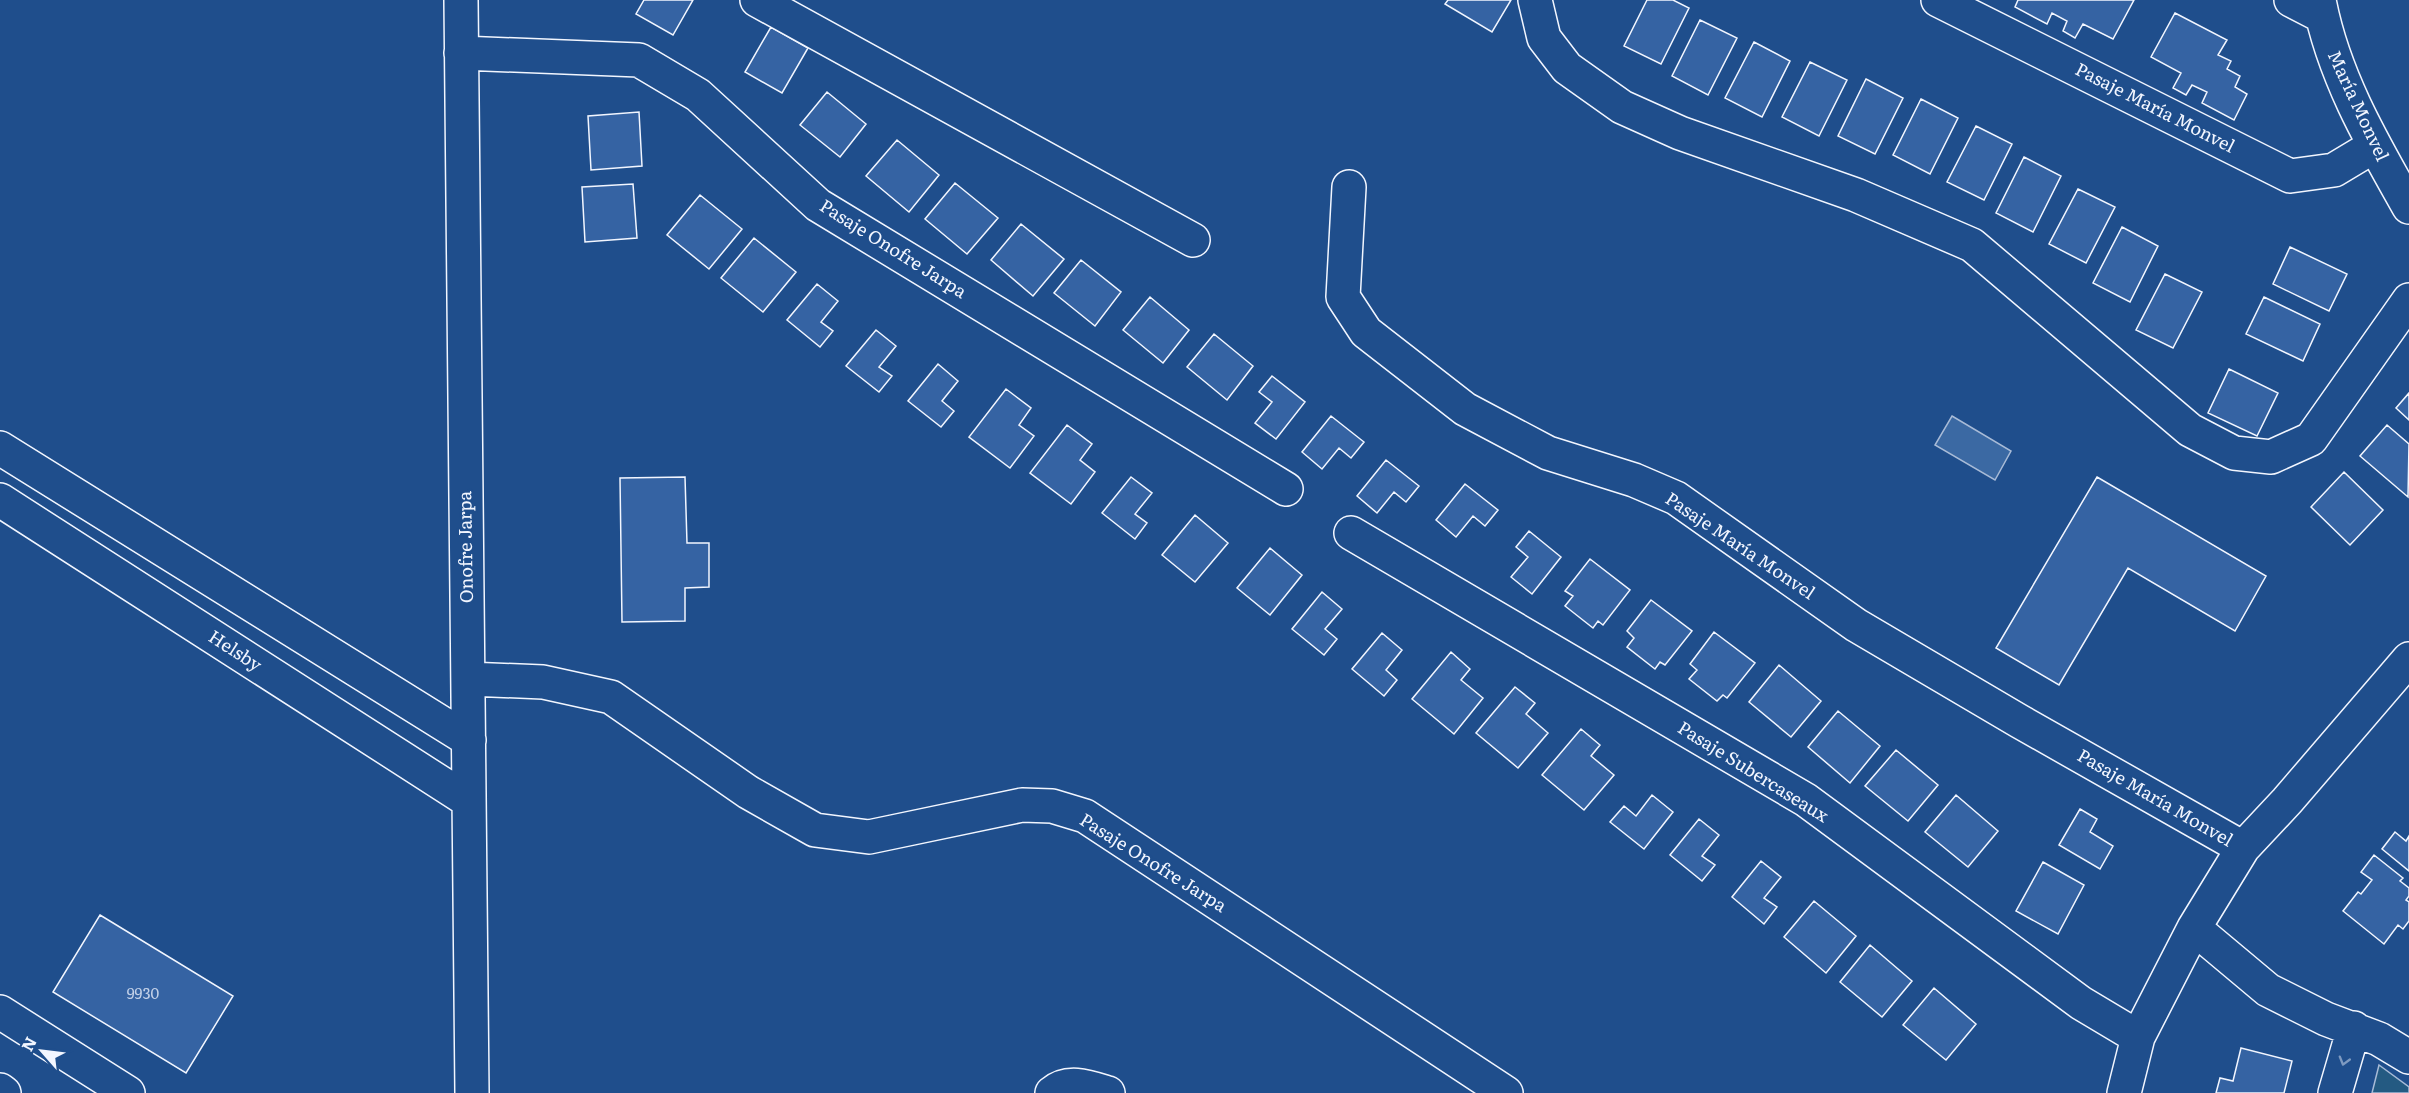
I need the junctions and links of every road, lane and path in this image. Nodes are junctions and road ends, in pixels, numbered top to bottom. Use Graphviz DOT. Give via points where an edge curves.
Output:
graph roads {
  1 [pos="460,0"];
  2 [pos="757,0"];
  3 [pos="1535,0"];
  4 [pos="1938,0"];
  5 [pos="2291,0"];
  6 [pos="2320,8"];
  7 [pos="461,53"];
  8 [pos="2374,146"];
  9 [pos="1349,187"];
  10 [pos="2409,207"];
  11 [pos="1193,240"];
  12 [pos="2409,300"];
  13 [pos="0,448"];
  14 [pos="1286,489"];
  15 [pos="0,501"];
  16 [pos="1351,533"];
  17 [pos="2409,659"];
  18 [pos="468,679"];
  19 [pos="469,740"];
  20 [pos="469,801"];
  21 [pos="2243,848"];
  22 [pos="2194,928"];
  23 [pos="0,1012"];
  24 [pos="2354,1028"];
  25 [pos="2138,1037"];
  26 [pos="2409,1057"];
  27 [pos="0,1090"];
  28 [pos="4,1093"];
  29 [pos="128,1093"];
  30 [pos="472,1093"];
  31 [pos="1052,1093"];
  32 [pos="1108,1093"];
  33 [pos="1506,1093"];
  34 [pos="2124,1093"];
  35 [pos="2335,1093"];
  1 -- 7 [label="street, Onofre Jarpa"];
  2 -- 11 [label="street"];
  3 -- 12 [label="street" via="1544,38 1567,68 1622,107 1680,133 1856,195 1972,245 2190,430 2234,453 2271,457 2310,439"];
  4 -- 8 [label="street, Pasaje María Monvel" via="2290,176 2334,170"];
  5 -- 6 [label="street"];
  6 -- 8 [label="street, María Monvel" via="2337,65"];
  7 -- 14 [label="street, Pasaje Onofre Jarpa" via="639,60 698,95 819,205"];
  7 -- 18 [label="street, Onofre Jarpa"];
  8 -- 10 [label="street, María Monvel"];
  9 -- 21 [label="street, Pasaje María Monvel" via="1342,297 1366,332 1465,410 1548,453 1634,480 1676,498 1856,625"];
  13 -- 19 [label="street"];
  15 -- 20 [label="street, Helsby"];
  16 -- 25 [label="street, Pasaje Subercaseaux" via="1806,800 2081,1003"];
  17 -- 21 [label="street"];
  18 -- 19 [label="street, Onofre Jarpa"];
  18 -- 33 [label="street, Pasaje Onofre Jarpa" via="543,682 611,698 748,792 815,830 869,837 1022,805 1052,806 1085,816"];
  19 -- 20 [label="street, Onofre Jarpa"];
  20 -- 30 [label="street, Onofre Jarpa"];
  21 -- 22 [label="street"];
  22 -- 24 [label="street" via="2268,990 2326,1019"];
  22 -- 25 [label="street"];
  23 -- 29 [label="street"];
  24 -- 26 [label="street"];
  24 -- 35 [label="street, one-way"];
  25 -- 34 [label="street"];
  27 -- 28 [label="street"];
  31 -- 32 [label="street" via="1060,1086 1080,1085"];
}
